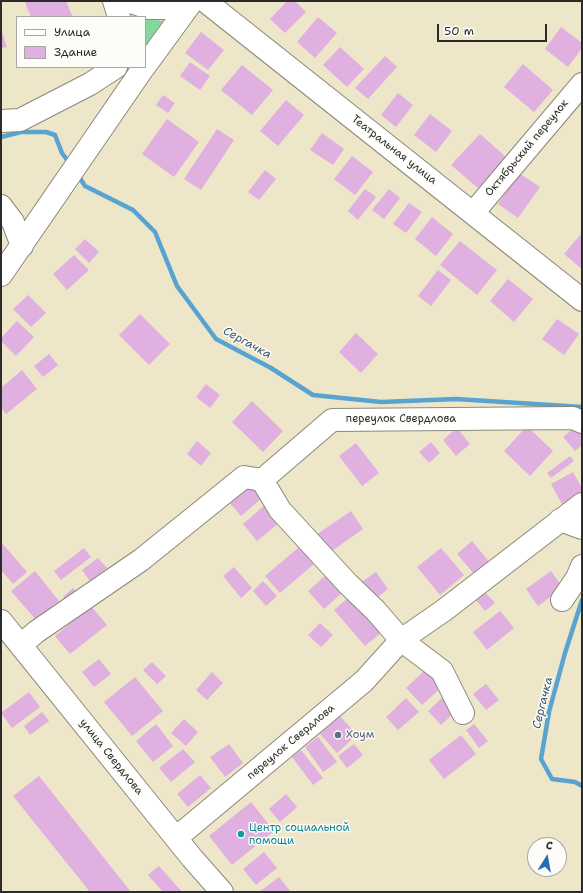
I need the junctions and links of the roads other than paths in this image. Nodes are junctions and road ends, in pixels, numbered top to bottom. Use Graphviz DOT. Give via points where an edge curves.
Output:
graph roads {
  1 [pos="114,1"];
  2 [pos="128,1"];
  3 [pos="196,2"];
  4 [pos="119,16"];
  5 [pos="146,66"];
  6 [pos="114,68"];
  7 [pos="122,68"];
  8 [pos="144,68"];
  9 [pos="582,84"];
  10 [pos="112,112"];
  11 [pos="1,121"];
  12 [pos="1,206"];
  13 [pos="473,213"];
  14 [pos="22,246"];
  15 [pos="1,275"];
  16 [pos="582,300"];
  17 [pos="582,422"];
  18 [pos="262,480"];
  19 [pos="582,504"];
  20 [pos="560,520"];
  21 [pos="582,528"];
  22 [pos="582,566"];
  23 [pos="562,600"];
  24 [pos="1,621"];
  25 [pos="401,640"];
  26 [pos="21,645"];
  27 [pos="463,713"];
  28 [pos="176,838"];
  29 [pos="222,892"];
  1 -- 4 [label="street"];
  2 -- 3 [label="street" via="149,8 166,8"];
  3 -- 5 [label="street"];
  3 -- 13 [label="street, Театральная улица"];
  6 -- 11 [label="street" via="90,84 20,120"];
  7 -- 10 [label="street"];
  8 -- 10 [label="street"];
  9 -- 13 [label="street, Октябрьский переулок"];
  10 -- 14 [label="street"];
  12 -- 14 [label="street" via="13,222"];
  13 -- 16 [label="street, Театральная улица"];
  14 -- 15 [label="street"];
  17 -- 18 [label="street, переулок Свердлова" via="573,418 332,420"];
  18 -- 25 [label="street" via="280,510"];
  18 -- 26 [label="street" via="244,477 141,560"];
  19 -- 20 [label="street, переулок Свердлова"];
  20 -- 21 [label="street"];
  20 -- 25 [label="street, переулок Свердлова" via="443,611"];
  22 -- 23 [label="street"];
  24 -- 26 [label="street, улица Свердлова"];
  25 -- 27 [label="street" via="442,671"];
  25 -- 28 [label="street, переулок Свердлова" via="364,681"];
  26 -- 28 [label="street, улица Свердлова"];
  28 -- 29 [label="street, улица Свердлова"];
}
